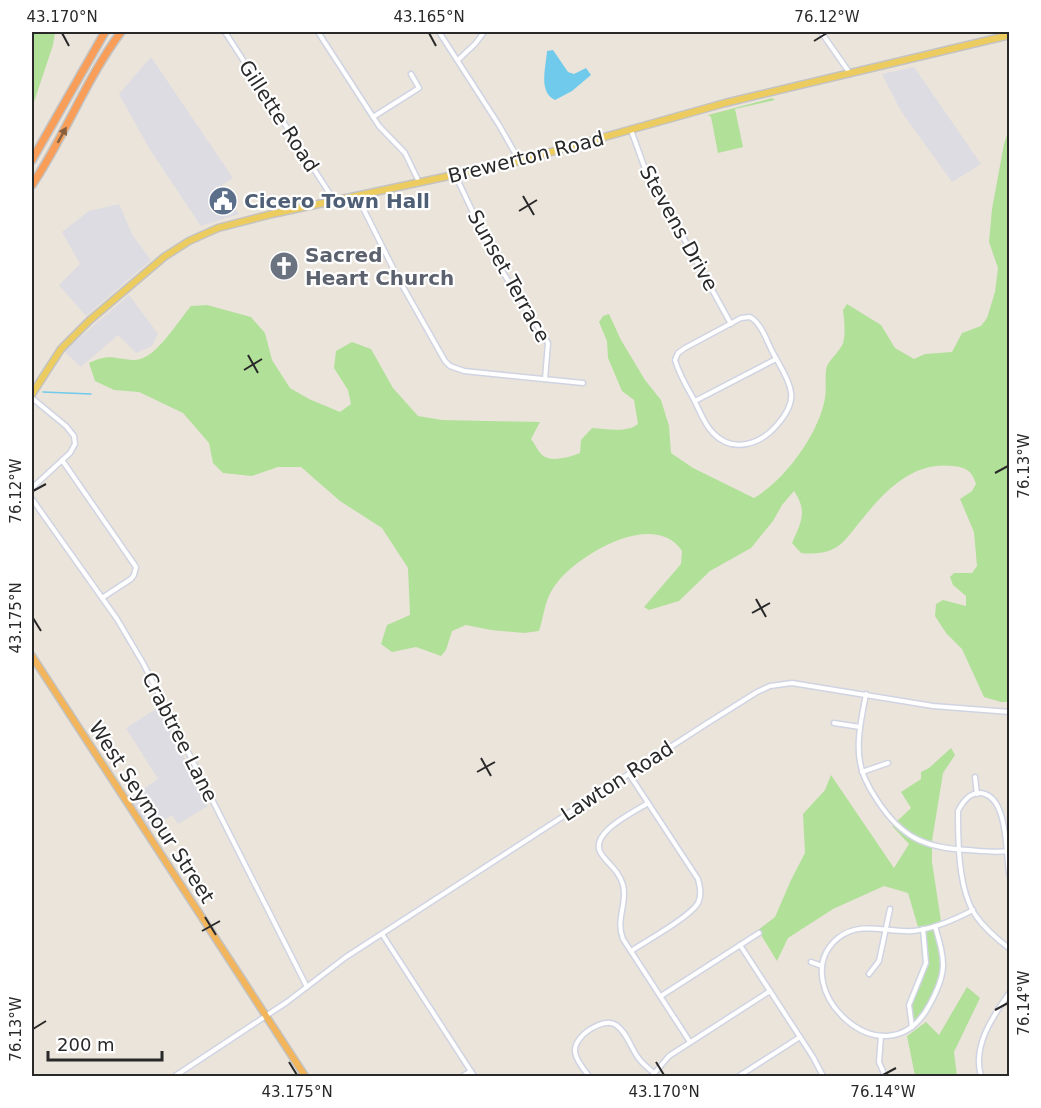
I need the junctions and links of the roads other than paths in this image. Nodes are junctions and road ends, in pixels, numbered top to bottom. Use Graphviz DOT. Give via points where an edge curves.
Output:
graph roads {
  1 [pos="105,32"];
  2 [pos="121,32"];
  3 [pos="225,32"];
  4 [pos="318,32"];
  5 [pos="439,32"];
  6 [pos="484,32"];
  7 [pos="821,32"];
  8 [pos="1010,35"];
  9 [pos="458,60"];
  10 [pos="850,73"];
  11 [pos="411,74"];
  12 [pos="373,117"];
  13 [pos="631,130"];
  14 [pos="32,160"];
  15 [pos="519,161"];
  16 [pos="459,174"];
  17 [pos="420,183"];
  18 [pos="32,185"];
  19 [pos="357,196"];
  20 [pos="333,201"];
  21 [pos="731,324"];
  22 [pos="776,359"];
  23 [pos="545,379"];
  24 [pos="583,383"];
  25 [pos="32,396"];
  26 [pos="695,401"];
  27 [pos="62,460"];
  28 [pos="32,488"];
  29 [pos="32,499"];
  30 [pos="102,598"];
  31 [pos="32,656"];
  32 [pos="866,694"];
  33 [pos="1010,712"];
  34 [pos="834,723"];
  35 [pos="860,727"];
  36 [pos="888,763"];
  37 [pos="862,772"];
  38 [pos="629,774"];
  39 [pos="975,777"];
  40 [pos="977,794"];
  41 [pos="648,803"];
  42 [pos="960,850"];
  43 [pos="1008,851"];
  44 [pos="1010,878"];
  45 [pos="890,909"];
  46 [pos="973,910"];
  47 [pos="934,926"];
  48 [pos="885,929"];
  49 [pos="923,929"];
  50 [pos="759,933"];
  51 [pos="382,934"];
  52 [pos="740,945"];
  53 [pos="1010,949"];
  54 [pos="631,951"];
  55 [pos="811,962"];
  56 [pos="822,966"];
  57 [pos="869,974"];
  58 [pos="307,987"];
  59 [pos="770,991"];
  60 [pos="1010,992"];
  61 [pos="661,996"];
  62 [pos="266,1016"];
  63 [pos="912,1027"];
  64 [pos="881,1036"];
  65 [pos="800,1037"];
  66 [pos="690,1042"];
  67 [pos="471,1071"];
  68 [pos="653,1075"];
  69 [pos="175,1077"];
  70 [pos="305,1077"];
  71 [pos="463,1077"];
  72 [pos="474,1077"];
  73 [pos="589,1077"];
  74 [pos="739,1077"];
  75 [pos="823,1077"];
  76 [pos="885,1077"];
  77 [pos="981,1077"];
  1 -- 14 [label="highway"];
  18 -- 2 [label="highway, one-way"];
  3 -- 20 [label="street, Gillette Road"];
  4 -- 12 [label="street"];
  5 -- 9 [label="street"];
  6 -- 9 [label="street"];
  7 -- 10 [label="street"];
  8 -- 10 [label="main road, Brewerton Road"];
  9 -- 15 [label="street"];
  10 -- 13 [label="main road, Brewerton Road"];
  11 -- 12 [label="street" via="419,88"];
  12 -- 17 [label="street" via="405,153"];
  13 -- 15 [label="main road, Brewerton Road"];
  13 -- 21 [label="street, Stevens Drive" via="644,166"];
  15 -- 16 [label="main road, Brewerton Road"];
  16 -- 17 [label="main road, Brewerton Road"];
  16 -- 23 [label="street, Sunset Terrace" via="459,183 497,263 548,343"];
  17 -- 19 [label="main road, Brewerton Road"];
  19 -- 20 [label="main road, Brewerton Road"];
  19 -- 23 [label="street" via="398,278 450,366 464,371"];
  20 -- 25 [label="main road, Brewerton Road" via="218,228 171,252 71,338"];
  21 -- 22 [label="street" via="753,318"];
  21 -- 26 [label="street" via="676,356 677,368"];
  22 -- 26 [label="street"];
  22 -- 26 [label="street" via="791,400 779,423 762,439 739,445 724,441 712,433"];
  23 -- 24 [label="street"];
  25 -- 27 [label="street" via="74,436 74,447"];
  27 -- 28 [label="street"];
  27 -- 30 [label="street" via="136,567 131,579"];
  29 -- 30 [label="street, Crabtree Lane"];
  30 -- 58 [label="street, Crabtree Lane" via="143,663"];
  31 -- 62 [label="highway, West Seymour Street"];
  32 -- 33 [label="street, Lawton Road" via="961,709"];
  32 -- 35 [label="street"];
  32 -- 38 [label="street, Lawton Road" via="792,683 770,686"];
  34 -- 35 [label="street"];
  35 -- 37 [label="street"];
  36 -- 37 [label="street"];
  37 -- 42 [label="street" via="886,814 908,835 931,846"];
  38 -- 41 [label="street"];
  38 -- 51 [label="street, Lawton Road"];
  39 -- 40 [label="street"];
  40 -- 42 [label="street" via="966,798 958,811"];
  40 -- 43 [label="street" via="991,798 999,808"];
  41 -- 54 [label="street" via="604,832 598,841 600,853 623,884 619,924"];
  41 -- 54 [label="street" via="698,879 701,891 689,913"];
  42 -- 43 [label="street"];
  42 -- 46 [label="street" via="963,884"];
  43 -- 44 [label="street" via="1006,865"];
  45 -- 48 [label="street"];
  46 -- 47 [label="street"];
  46 -- 53 [label="street" via="984,926"];
  47 -- 49 [label="street"];
  47 -- 63 [label="street" via="944,961 942,979 925,1015"];
  48 -- 49 [label="street"];
  48 -- 56 [label="street" via="862,928 846,933 831,945"];
  48 -- 57 [label="street" via="879,961"];
  49 -- 63 [label="street" via="926,963 909,1005"];
  50 -- 52 [label="street"];
  51 -- 58 [label="street, Lawton Road"];
  51 -- 67 [label="street"];
  52 -- 59 [label="street"];
  52 -- 61 [label="street"];
  54 -- 61 [label="street"];
  55 -- 56 [label="street"];
  56 -- 64 [label="street" via="826,992 843,1018 862,1032"];
  58 -- 62 [label="street, Lawton Road"];
  59 -- 65 [label="street"];
  59 -- 66 [label="street"];
  60 -- 77 [label="street" via="979,1048"];
  61 -- 66 [label="street"];
  62 -- 69 [label="street, Lawton Road"];
  62 -- 70 [label="highway, West Seymour Street"];
  63 -- 64 [label="street"];
  64 -- 76 [label="street" via="879,1062"];
  65 -- 74 [label="street"];
  65 -- 75 [label="street"];
  66 -- 68 [label="street" via="669,1056"];
  67 -- 71 [label="street"];
  67 -- 72 [label="street"];
  68 -- 73 [label="street" via="622,1031 609,1022 601,1023 576,1043 574,1052"];
}
